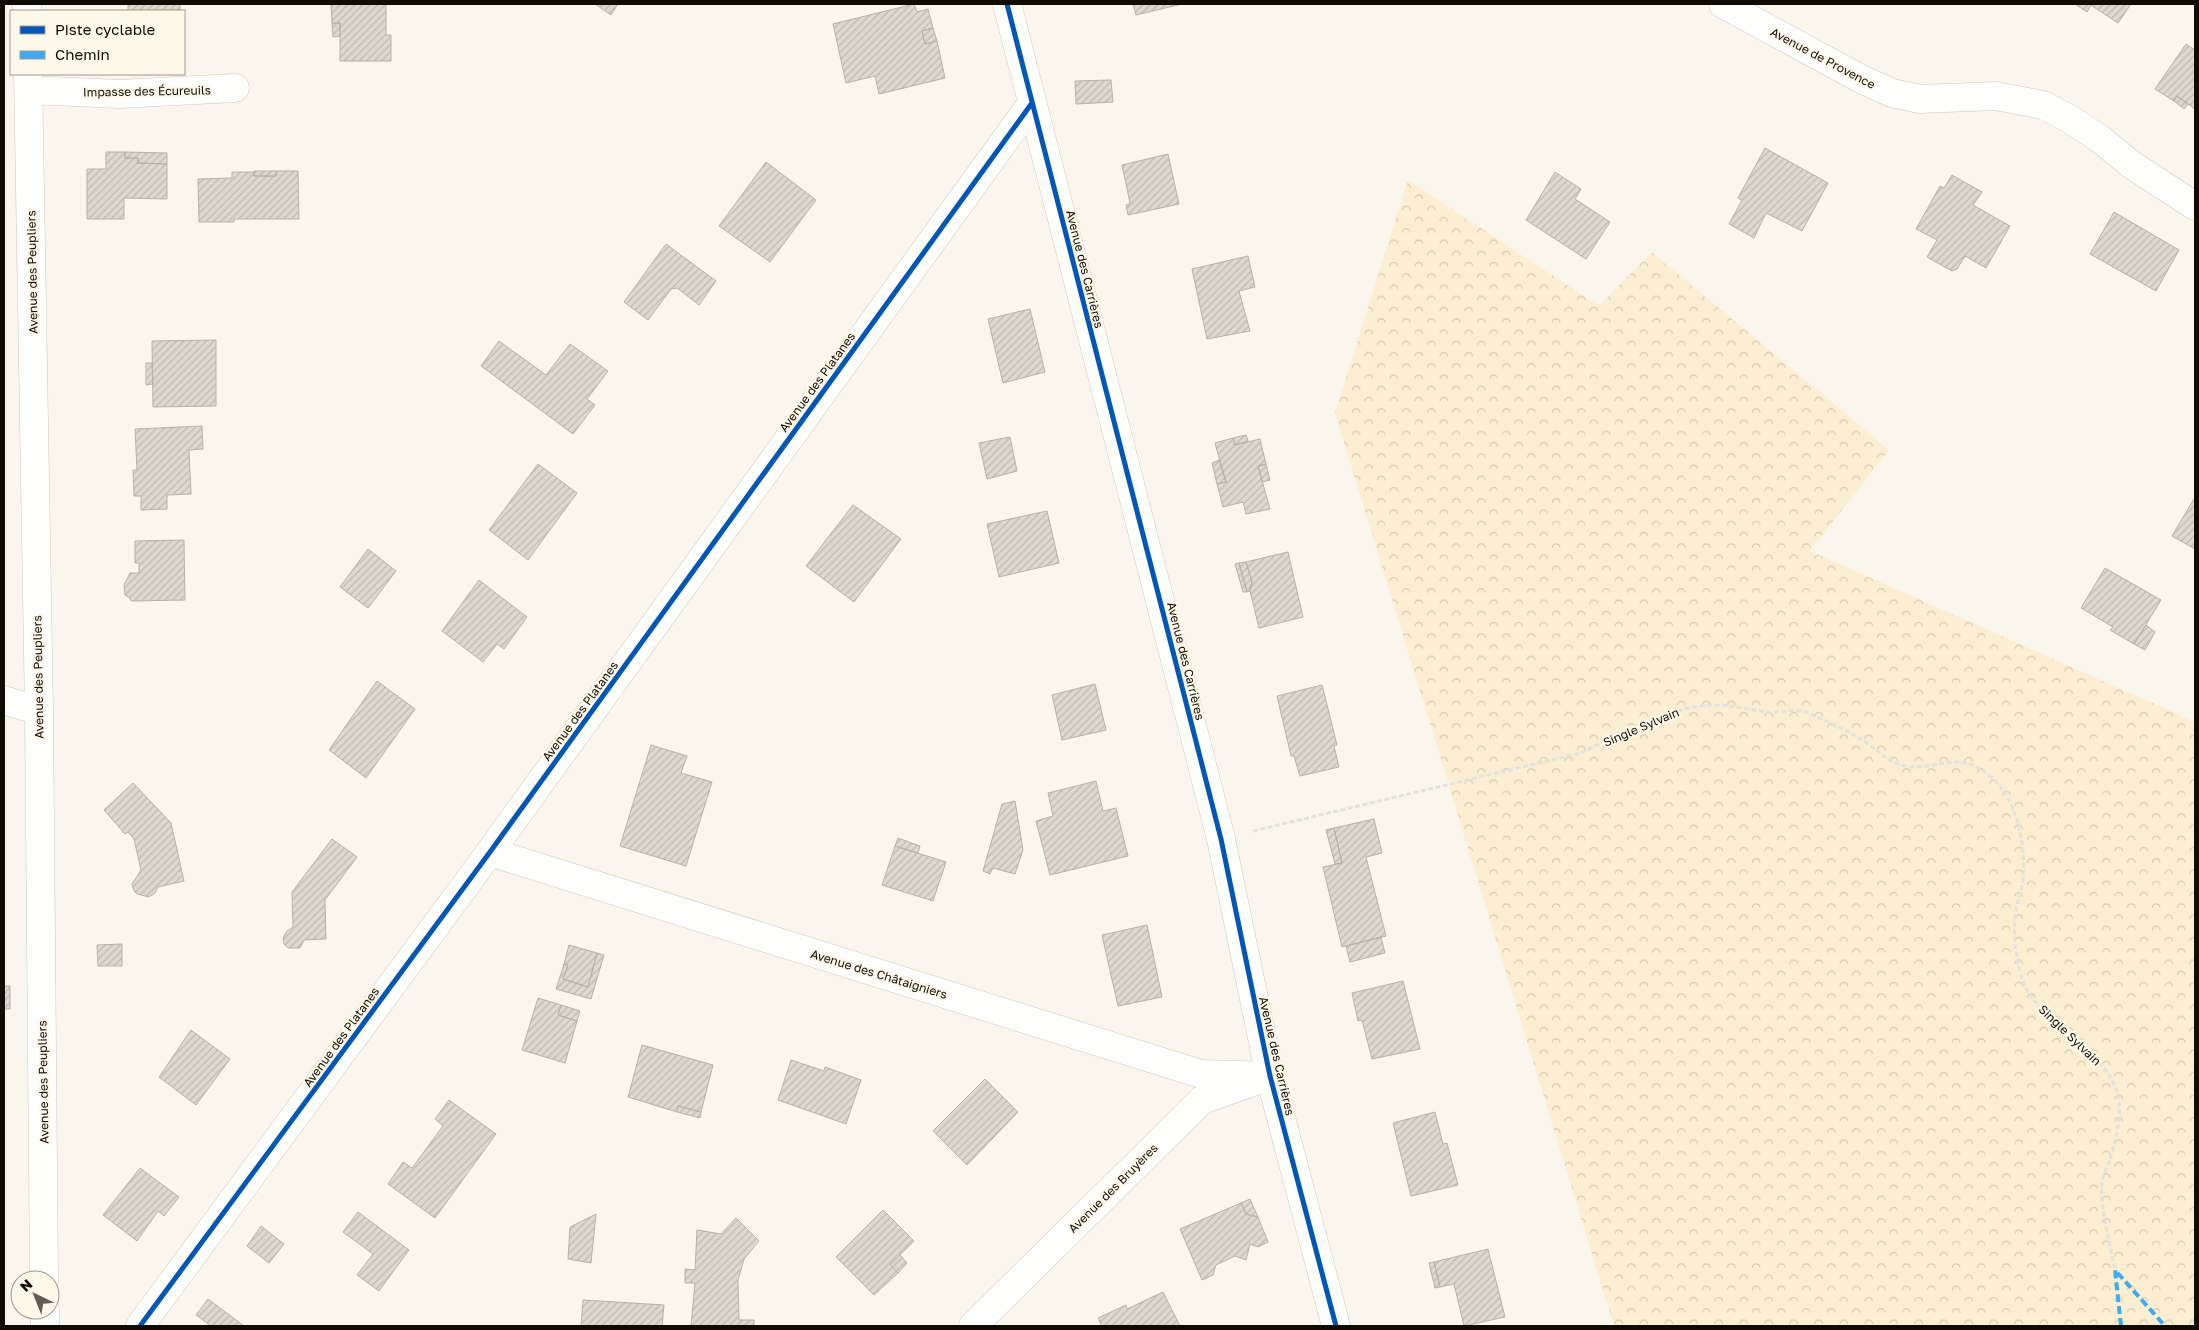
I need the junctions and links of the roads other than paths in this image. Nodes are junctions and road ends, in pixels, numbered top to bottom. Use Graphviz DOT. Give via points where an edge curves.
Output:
graph roads {
  1 [pos="1007,4"];
  2 [pos="1723,4"];
  3 [pos="29,82"];
  4 [pos="235,88"];
  5 [pos="1032,103"];
  6 [pos="2195,206"];
  7 [pos="4,700"];
  8 [pos="39,711"];
  9 [pos="490,852"];
  10 [pos="1270,1076"];
  11 [pos="44,1270"];
  12 [pos="140,1326"];
  13 [pos="973,1326"];
  14 [pos="1336,1326"];
  1 -- 5 [label="street, Avenue des Carrières"];
  2 -- 6 [label="street, Avenue de Provence" via="1861,80 1892,93 1920,99 1996,96 2043,105 2100,139 2132,165"];
  3 -- 4 [label="street, Impasse des Écureuils" via="120,94"];
  3 -- 8 [label="street, Avenue des Peupliers"];
  5 -- 9 [label="street, Avenue des Platanes"];
  5 -- 10 [label="street, Avenue des Carrières" via="1221,839"];
  7 -- 8 [label="street"];
  8 -- 11 [label="street, Avenue des Peupliers"];
  9 -- 10 [label="street, Avenue des Châtaigniers" via="1201,1074"];
  9 -- 12 [label="street, Avenue des Platanes"];
  10 -- 13 [label="street, Avenue des Bruyères" via="1202,1100"];
  10 -- 14 [label="street, Avenue des Carrières"];
}
